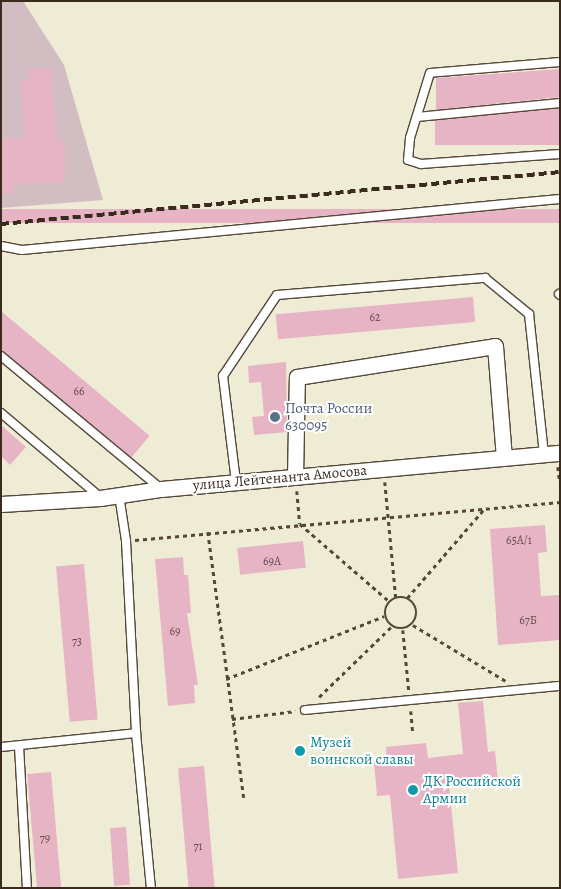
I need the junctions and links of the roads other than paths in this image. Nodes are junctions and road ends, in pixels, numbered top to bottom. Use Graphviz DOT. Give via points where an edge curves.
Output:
graph roads {
  1 [pos="560,62"];
  2 [pos="560,103"];
  3 [pos="417,116"];
  4 [pos="560,154"];
  5 [pos="560,199"];
  6 [pos="1,246"];
  7 [pos="1,356"];
  8 [pos="1,413"];
  9 [pos="552,454"];
  10 [pos="504,458"];
  11 [pos="295,477"];
  12 [pos="236,482"];
  13 [pos="160,489"];
  14 [pos="119,495"];
  15 [pos="100,498"];
  16 [pos="1,504"];
  17 [pos="560,686"];
  18 [pos="305,710"];
  19 [pos="136,734"];
  20 [pos="1,746"];
  21 [pos="18,746"];
  22 [pos="27,888"];
  23 [pos="151,888"];
  1 -- 3 [label="lane" via="430,72"];
  2 -- 3 [label="lane"];
  3 -- 4 [label="lane" via="408,160 415,162"];
  5 -- 6 [label="lane" via="22,250"];
  7 -- 13 [label="lane"];
  8 -- 15 [label="lane"];
  9 -- 10 [label="street, улица Лейтенанта Амосова"];
  9 -- 12 [label="lane" via="529,314 485,278 277,295 223,376"];
  10 -- 11 [label="street, улица Лейтенанта Амосова"];
  10 -- 11 [label="street" via="495,346 297,376"];
  11 -- 12 [label="street, улица Лейтенанта Амосова"];
  12 -- 13 [label="street, улица Лейтенанта Амосова"];
  13 -- 14 [label="street, улица Лейтенанта Амосова"];
  14 -- 15 [label="street, улица Лейтенанта Амосова"];
  14 -- 19 [label="lane" via="126,541"];
  15 -- 16 [label="street, улица Лейтенанта Амосова"];
  17 -- 18 [label="lane"];
  19 -- 21 [label="lane"];
  19 -- 23 [label="lane"];
  20 -- 21 [label="lane"];
  21 -- 22 [label="lane"];
}
